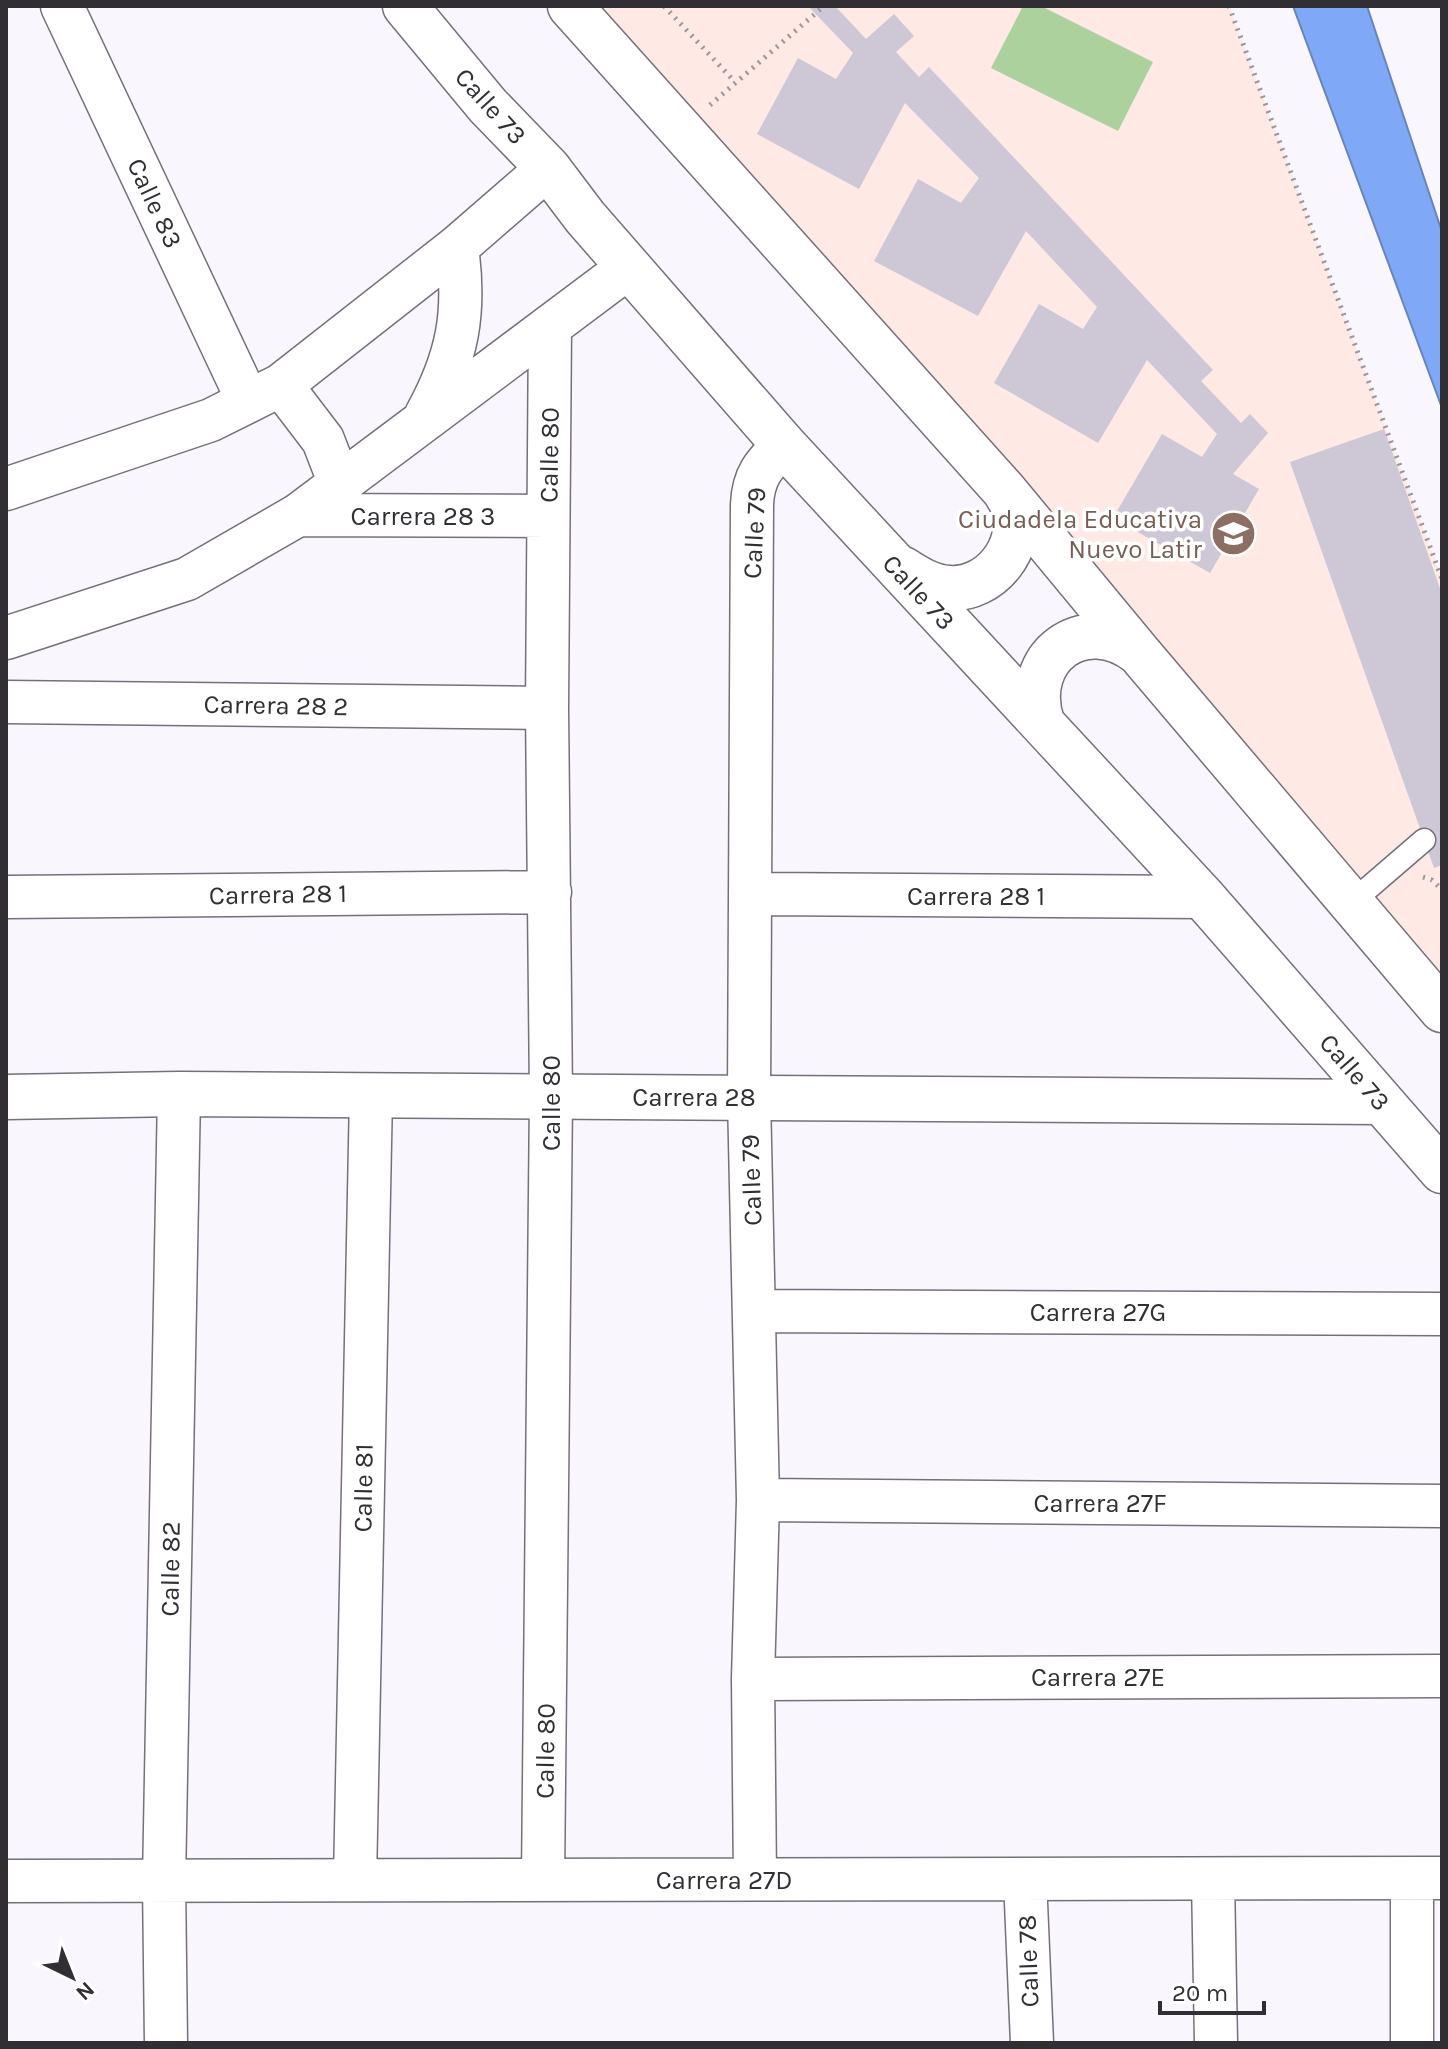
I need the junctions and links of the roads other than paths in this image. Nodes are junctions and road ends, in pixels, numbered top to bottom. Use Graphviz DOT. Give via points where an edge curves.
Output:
graph roads {
  1 [pos="62,6"];
  2 [pos="405,6"];
  3 [pos="570,6"];
  4 [pos="548,168"];
  5 [pos="457,247"];
  6 [pos="629,267"];
  7 [pos="550,326"];
  8 [pos="264,393"];
  9 [pos="423,421"];
  10 [pos="784,445"];
  11 [pos="340,484"];
  12 [pos="6,489"];
  13 [pos="1004,490"];
  14 [pos="298,515"];
  15 [pos="548,516"];
  16 [pos="888,558"];
  17 [pos="6,638"];
  18 [pos="1139,653"];
  19 [pos="6,702"];
  20 [pos="547,708"];
  21 [pos="1042,722"];
  22 [pos="1424,840"];
  23 [pos="550,892"];
  24 [pos="750,894"];
  25 [pos="6,897"];
  26 [pos="1203,897"];
  27 [pos="1352,902"];
  28 [pos="1442,1010"];
  29 [pos="179,1094"];
  30 [pos="371,1095"];
  31 [pos="551,1096"];
  32 [pos="6,1097"];
  33 [pos="749,1097"];
  34 [pos="1381,1102"];
  35 [pos="1442,1171"];
  36 [pos="755,1311"];
  37 [pos="1442,1314"];
  38 [pos="758,1500"];
  39 [pos="1442,1506"];
  40 [pos="1442,1676"];
  41 [pos="753,1679"];
  42 [pos="1427,1878"];
  43 [pos="755,1879"];
  44 [pos="1025,1879"];
  45 [pos="1213,1879"];
  46 [pos="355,1880"];
  47 [pos="543,1880"];
  48 [pos="6,1881"];
  49 [pos="164,1881"];
  50 [pos="166,2043"];
  51 [pos="1032,2043"];
  52 [pos="1216,2043"];
  53 [pos="1412,2043"];
  1 -- 8 [label="street, Calle 83"];
  2 -- 4 [label="main road, Calle 73"];
  3 -- 13 [label="main road"];
  4 -- 5 [label="street"];
  4 -- 6 [label="main road, Calle 73"];
  5 -- 8 [label="street"];
  5 -- 9 [label="street" via="463,286 458,334 444,381"];
  6 -- 7 [label="street"];
  6 -- 10 [label="main road, Calle 73"];
  7 -- 9 [label="street"];
  7 -- 15 [label="street, Calle 80"];
  8 -- 11 [label="street, Calle 83" via="323,440"];
  8 -- 12 [label="street" via="211,420"];
  9 -- 11 [label="street"];
  10 -- 16 [label="main road, Calle 73"];
  10 -- 24 [label="street, Calle 79" via="758,473 752,493"];
  11 -- 14 [label="street"];
  13 -- 16 [label="main road" via="1013,506 1014,540 983,580 951,589 934,586"];
  13 -- 18 [label="main road"];
  14 -- 15 [label="street, Carrera 28 3"];
  14 -- 17 [label="street" via="187,579"];
  15 -- 20 [label="street, Calle 80"];
  16 -- 21 [label="main road, Calle 73"];
  18 -- 21 [label="main road" via="1127,643 1098,636 1068,643 1046,663 1040,677"];
  18 -- 27 [label="main road"];
  19 -- 20 [label="street, Carrera 28 2"];
  20 -- 23 [label="street, Calle 80"];
  21 -- 26 [label="main road, Calle 73"];
  22 -- 27 [label="lane"];
  23 -- 25 [label="street, Carrera 28 1"];
  23 -- 31 [label="street, Calle 80"];
  24 -- 26 [label="street, Carrera 28 1"];
  24 -- 33 [label="street, Calle 79"];
  26 -- 34 [label="main road, Calle 73"];
  27 -- 28 [label="main road"];
  29 -- 30 [label="main road, Carrera 28"];
  29 -- 32 [label="main road, Carrera 28"];
  29 -- 49 [label="street, Calle 82"];
  30 -- 31 [label="main road, Carrera 28"];
  30 -- 46 [label="street, Calle 81"];
  31 -- 33 [label="main road, Carrera 28"];
  31 -- 47 [label="street, Calle 80"];
  33 -- 34 [label="main road, Carrera 28"];
  33 -- 36 [label="street, Calle 79"];
  34 -- 35 [label="main road, Calle 73"];
  36 -- 37 [label="street, Carrera 27G"];
  36 -- 38 [label="street, Calle 79"];
  38 -- 39 [label="street, Carrera 27F"];
  38 -- 41 [label="street, Calle 79"];
  40 -- 41 [label="street, Carrera 27E"];
  41 -- 43 [label="street, Calle 79"];
  42 -- 45 [label="street, Carrera 27D"];
  42 -- 53 [label="street"];
  43 -- 44 [label="street, Carrera 27D"];
  43 -- 47 [label="street, Carrera 27D"];
  44 -- 45 [label="street, Carrera 27D"];
  44 -- 51 [label="street, Calle 78"];
  45 -- 52 [label="street"];
  46 -- 47 [label="street, Carrera 27D"];
  46 -- 49 [label="street, Carrera 27D"];
  48 -- 49 [label="street, Carrera 27D"];
  49 -- 50 [label="street, Calle 82"];
}
